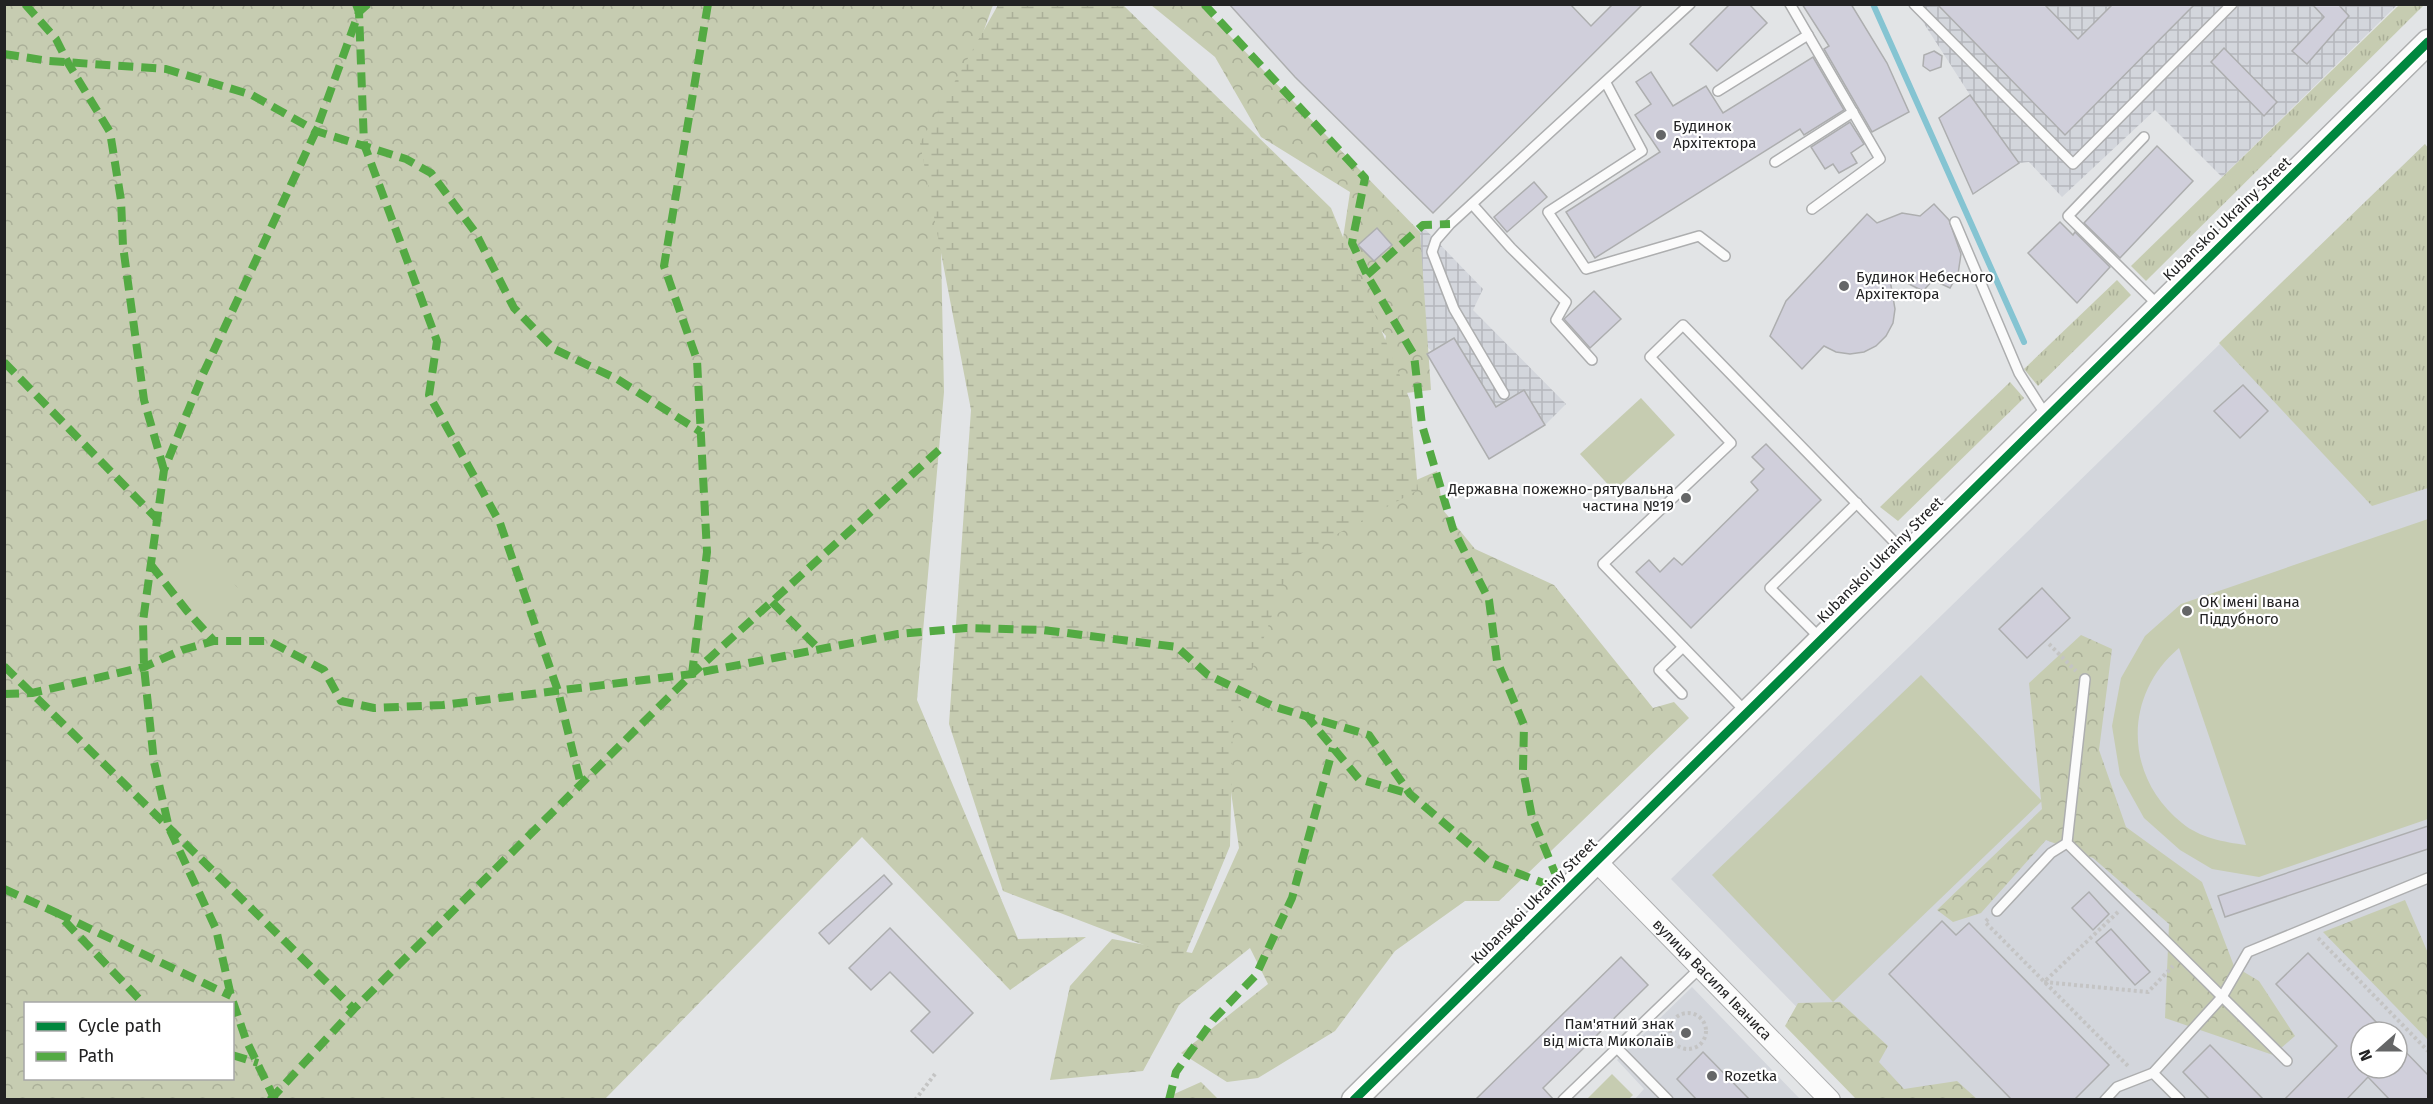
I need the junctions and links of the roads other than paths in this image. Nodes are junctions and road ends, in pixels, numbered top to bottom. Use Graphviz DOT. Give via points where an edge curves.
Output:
graph roads {
  1 [pos="1690,4"];
  2 [pos="1790,4"];
  3 [pos="1914,4"];
  4 [pos="2232,4"];
  5 [pos="1808,35"];
  6 [pos="2428,42"];
  7 [pos="1606,82"];
  8 [pos="1718,91"];
  9 [pos="1853,112"];
  10 [pos="2144,137"];
  11 [pos="1775,162"];
  12 [pos="1472,204"];
  13 [pos="1812,209"];
  14 [pos="1955,222"];
  15 [pos="1725,256"];
  16 [pos="2160,306"];
  17 [pos="1592,360"];
  18 [pos="1504,394"];
  19 [pos="2047,417"];
  20 [pos="1857,503"];
  21 [pos="1907,555"];
  22 [pos="1821,640"];
  23 [pos="1683,647"];
  24 [pos="2085,680"];
  25 [pos="1682,694"];
  26 [pos="1746,712"];
  27 [pos="2067,843"];
  28 [pos="1596,861"];
  29 [pos="2428,878"];
  30 [pos="1997,911"];
  31 [pos="1700,968"];
  32 [pos="2222,997"];
  33 [pos="1617,1048"];
  34 [pos="2287,1061"];
  35 [pos="2153,1072"];
  36 [pos="1354,1100"];
  37 [pos="1563,1100"];
  38 [pos="1668,1100"];
  39 [pos="1830,1100"];
  40 [pos="2105,1100"];
  41 [pos="2180,1100"];
  1 -- 7 [label="lane"];
  2 -- 5 [label="lane"];
  3 -- 4 [label="lane" via="2073,164"];
  5 -- 8 [label="lane"];
  5 -- 9 [label="lane"];
  6 -- 16 [label="street, Kubanskoi Ukrainy Street"];
  7 -- 12 [label="lane"];
  7 -- 15 [label="lane" via="1642,151 1548,212 1586,269 1699,236"];
  9 -- 11 [label="lane"];
  9 -- 13 [label="lane" via="1880,159"];
  10 -- 16 [label="lane" via="2068,216"];
  12 -- 17 [label="lane" via="1566,302 1556,320"];
  12 -- 18 [label="lane" via="1436,240 1432,252 1454,309"];
  14 -- 19 [label="lane" via="2019,373"];
  16 -- 19 [label="street, Kubanskoi Ukrainy Street"];
  19 -- 21 [label="street, Kubanskoi Ukrainy Street"];
  20 -- 21 [label="lane"];
  20 -- 22 [label="lane" via="1770,588"];
  20 -- 23 [label="lane" via="1683,325 1650,357 1731,443 1603,564"];
  21 -- 22 [label="street, Kubanskoi Ukrainy Street"];
  22 -- 26 [label="street, Kubanskoi Ukrainy Street"];
  23 -- 25 [label="lane" via="1659,670"];
  23 -- 26 [label="lane"];
  24 -- 27 [label="lane"];
  26 -- 28 [label="street, Kubanskoi Ukrainy Street"];
  27 -- 30 [label="lane" via="2051,853"];
  27 -- 32 [label="lane"];
  28 -- 31 [label="street, вулиця Василя Іваниса"];
  28 -- 36 [label="street, Kubanskoi Ukrainy Street"];
  29 -- 32 [label="lane" via="2248,952"];
  31 -- 33 [label="lane"];
  31 -- 39 [label="street, вулиця Василя Іваниса"];
  32 -- 34 [label="lane"];
  32 -- 35 [label="lane"];
  33 -- 37 [label="lane"];
  33 -- 38 [label="lane"];
  35 -- 40 [label="lane" via="2117,1087"];
  35 -- 41 [label="lane"];
}
